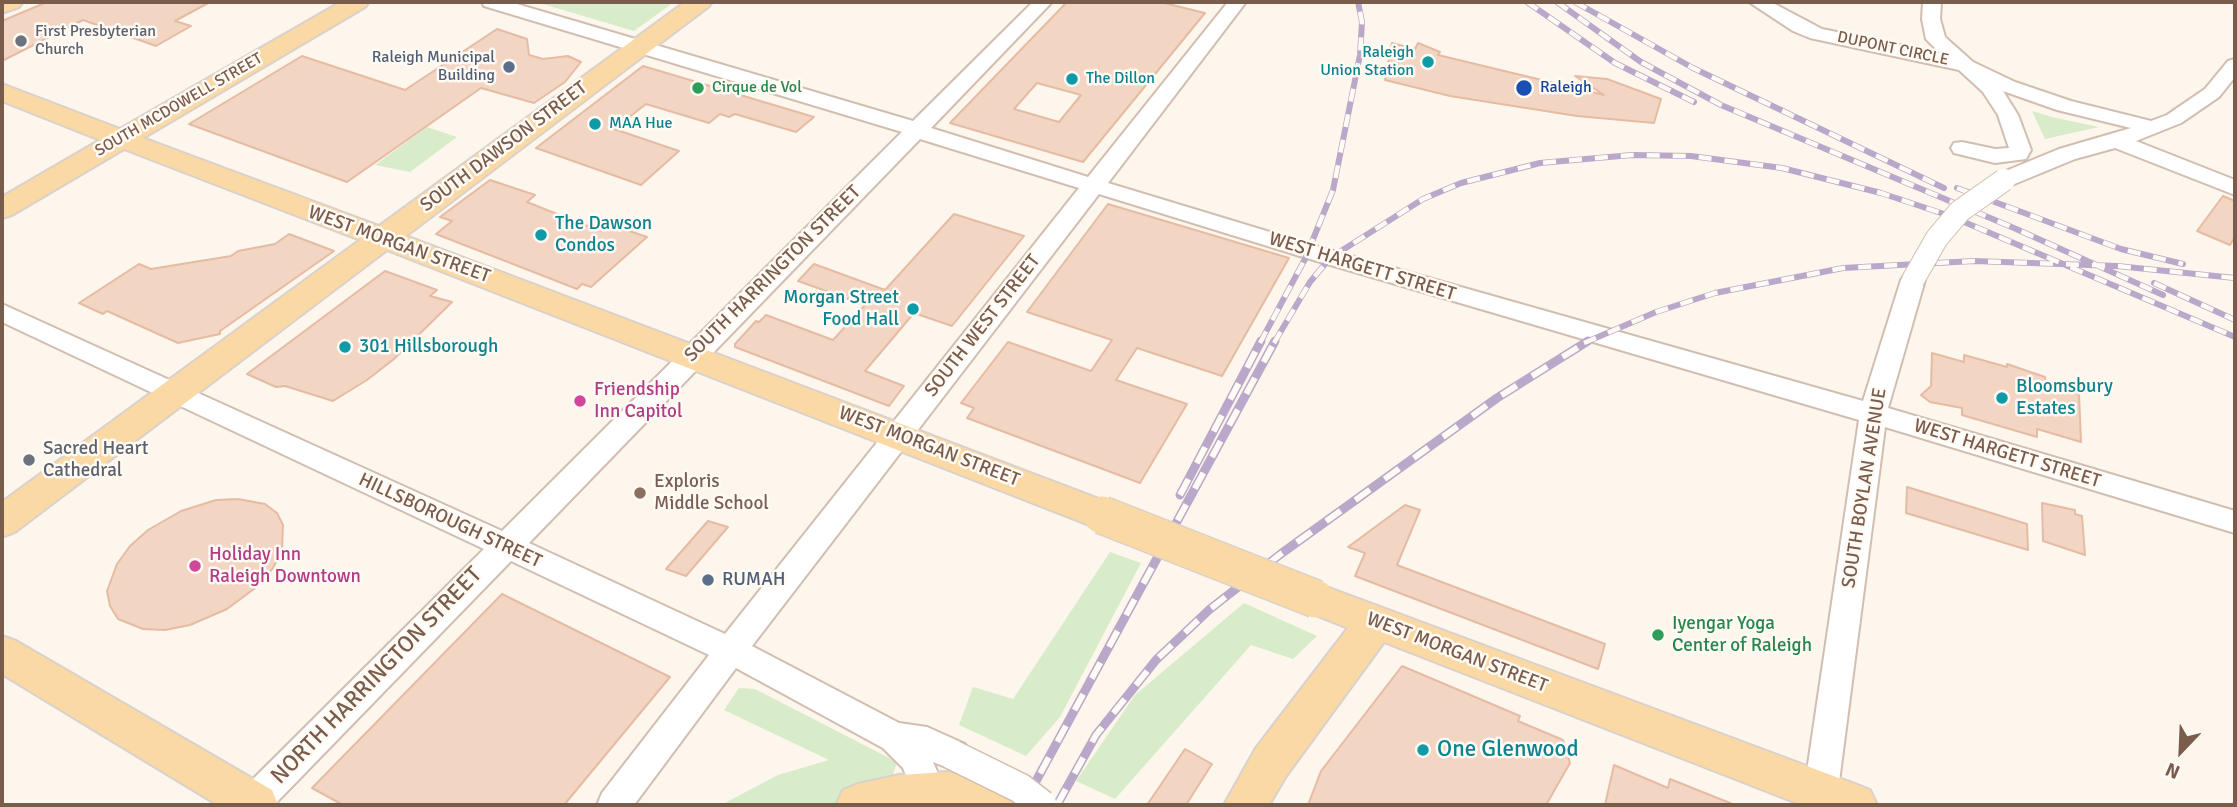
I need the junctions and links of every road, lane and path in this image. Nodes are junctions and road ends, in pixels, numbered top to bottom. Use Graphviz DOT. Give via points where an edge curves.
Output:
graph roads {
  1 [pos="11,2"];
  2 [pos="357,2"];
  3 [pos="491,2"];
  4 [pos="700,2"];
  5 [pos="1043,2"];
  6 [pos="1758,2"];
  7 [pos="1932,2"];
  8 [pos="1230,3"];
  9 [pos="2,6"];
  10 [pos="640,46"];
  11 [pos="1960,63"];
  12 [pos="2235,65"];
  13 [pos="2,92"];
  14 [pos="2152,127"];
  15 [pos="917,130"];
  16 [pos="122,138"];
  17 [pos="2118,141"];
  18 [pos="1962,148"];
  19 [pos="1094,185"];
  20 [pos="2235,188"];
  21 [pos="2,209"];
  22 [pos="382,237"];
  23 [pos="2,312"];
  24 [pos="692,356"];
  25 [pos="174,393"];
  26 [pos="1874,414"];
  27 [pos="898,435"];
  28 [pos="2,522"];
  29 [pos="2235,522"];
  30 [pos="504,547"];
  31 [pos="1376,622"];
  32 [pos="731,651"];
  33 [pos="2,653"];
  34 [pos="895,737"];
  35 [pos="929,792"];
  36 [pos="1831,801"];
  37 [pos="254,804"];
  38 [pos="614,805"];
  39 [pos="858,805"];
  40 [pos="1010,805"];
  41 [pos="1042,805"];
  42 [pos="1245,805"];
  1 -- 9 [label="main road"];
  2 -- 16 [label="main road, SOUTH MCDOWELL STREET"];
  3 -- 10 [label="street, WEST HARGETT STREET"];
  4 -- 10 [label="main road, SOUTH DAWSON STREET"];
  5 -- 15 [label="street, SOUTH HARRINGTON STREET"];
  6 -- 11 [label="street, DUPONT CIRCLE" via="1817,34"];
  7 -- 11 [label="street" via="1936,39"];
  8 -- 19 [label="street, SOUTH WEST STREET"];
  10 -- 15 [label="street, WEST HARGETT STREET"];
  10 -- 22 [label="main road, SOUTH DAWSON STREET"];
  11 -- 14 [label="street, DUPONT CIRCLE" via="2064,106"];
  11 -- 18 [label="street" via="1990,88 2008,115 2020,149 2018,155 2010,156"];
  12 -- 14 [label="street, SOUTH BOYLAN AVENUE" via="2196,105"];
  13 -- 16 [label="main road, WEST MORGAN STREET"];
  14 -- 17 [label="street, SOUTH BOYLAN AVENUE"];
  15 -- 19 [label="street, WEST HARGETT STREET"];
  15 -- 24 [label="street, SOUTH HARRINGTON STREET"];
  16 -- 21 [label="main road, SOUTH MCDOWELL STREET"];
  16 -- 22 [label="main road, WEST MORGAN STREET"];
  17 -- 20 [label="street"];
  17 -- 26 [label="street, SOUTH BOYLAN AVENUE, bridge" via="2067,154 2004,180 1960,211 1937,238 1913,280"];
  19 -- 26 [label="street, WEST HARGETT STREET" via="1434,289"];
  19 -- 27 [label="street, SOUTH WEST STREET"];
  22 -- 24 [label="main road, WEST MORGAN STREET"];
  22 -- 25 [label="main road, SOUTH DAWSON STREET"];
  23 -- 25 [label="street, HILLSBOROUGH STREET"];
  24 -- 27 [label="main road, WEST MORGAN STREET"];
  24 -- 30 [label="street, SOUTH HARRINGTON STREET"];
  25 -- 28 [label="main road, SOUTH DAWSON STREET"];
  25 -- 30 [label="street, HILLSBOROUGH STREET"];
  26 -- 29 [label="street, WEST HARGETT STREET"];
  26 -- 36 [label="street, SOUTH BOYLAN AVENUE"];
  27 -- 31 [label="main road, WEST MORGAN STREET, bridge"];
  27 -- 32 [label="street, SOUTH WEST STREET"];
  30 -- 32 [label="street, HILLSBOROUGH STREET"];
  30 -- 37 [label="street, NORTH HARRINGTON STREET"];
  31 -- 36 [label="main road, WEST MORGAN STREET"];
  31 -- 42 [label="main road" via="1277,754"];
  32 -- 34 [label="street, HILLSBOROUGH STREET"];
  32 -- 38 [label="street, SOUTH WEST STREET"];
  33 -- 37 [label="main road"];
  34 -- 35 [label="street, HILLSBOROUGH STREET" via="915,758"];
  34 -- 41 [label="street, HILLSBOROUGH STREET, bridge" via="927,742 1020,788"];
  35 -- 39 [label="main road"];
  35 -- 40 [label="main road" via="960,792"];
}
